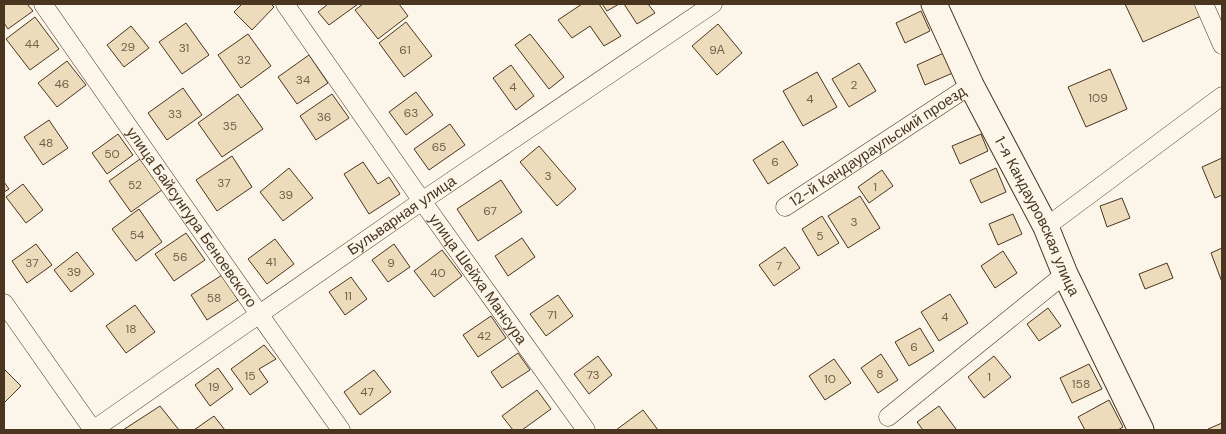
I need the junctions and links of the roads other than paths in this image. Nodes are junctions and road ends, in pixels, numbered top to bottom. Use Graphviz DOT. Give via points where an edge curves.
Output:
graph roads {
  1 [pos="43,4"];
  2 [pos="285,4"];
  3 [pos="713,4"];
  4 [pos="934,4"];
  5 [pos="1204,4"];
  6 [pos="1222,45"];
  7 [pos="971,85"];
  8 [pos="1222,96"];
  9 [pos="422,201"];
  10 [pos="785,207"];
  11 [pos="1046,227"];
  12 [pos="1065,274"];
  13 [pos="4,302"];
  14 [pos="259,314"];
  15 [pos="888,417"];
  16 [pos="93,430"];
  17 [pos="341,430"];
  18 [pos="586,430"];
  19 [pos="1141,430"];
  1 -- 14 [label="street, улица Байсунгура Беноевского"];
  2 -- 9 [label="street, улица Шейха Мансура"];
  3 -- 9 [label="street, Бульварная улица"];
  4 -- 7 [label="street, 1-я Кандауровская улица"];
  5 -- 6 [label="street"];
  7 -- 10 [label="street, 12-й Кандаураульский проезд"];
  7 -- 11 [label="street, 1-я Кандауровская улица"];
  8 -- 11 [label="street"];
  9 -- 14 [label="street, Бульварная улица"];
  9 -- 18 [label="street, улица Шейха Мансура"];
  11 -- 12 [label="street, 1-я Кандауровская улица"];
  12 -- 15 [label="street"];
  12 -- 19 [label="street, 1-я Кандауровская улица"];
  13 -- 16 [label="street"];
  14 -- 16 [label="street, Бульварная улица"];
  14 -- 17 [label="street, улица Байсунгура Беноевского"];
}
